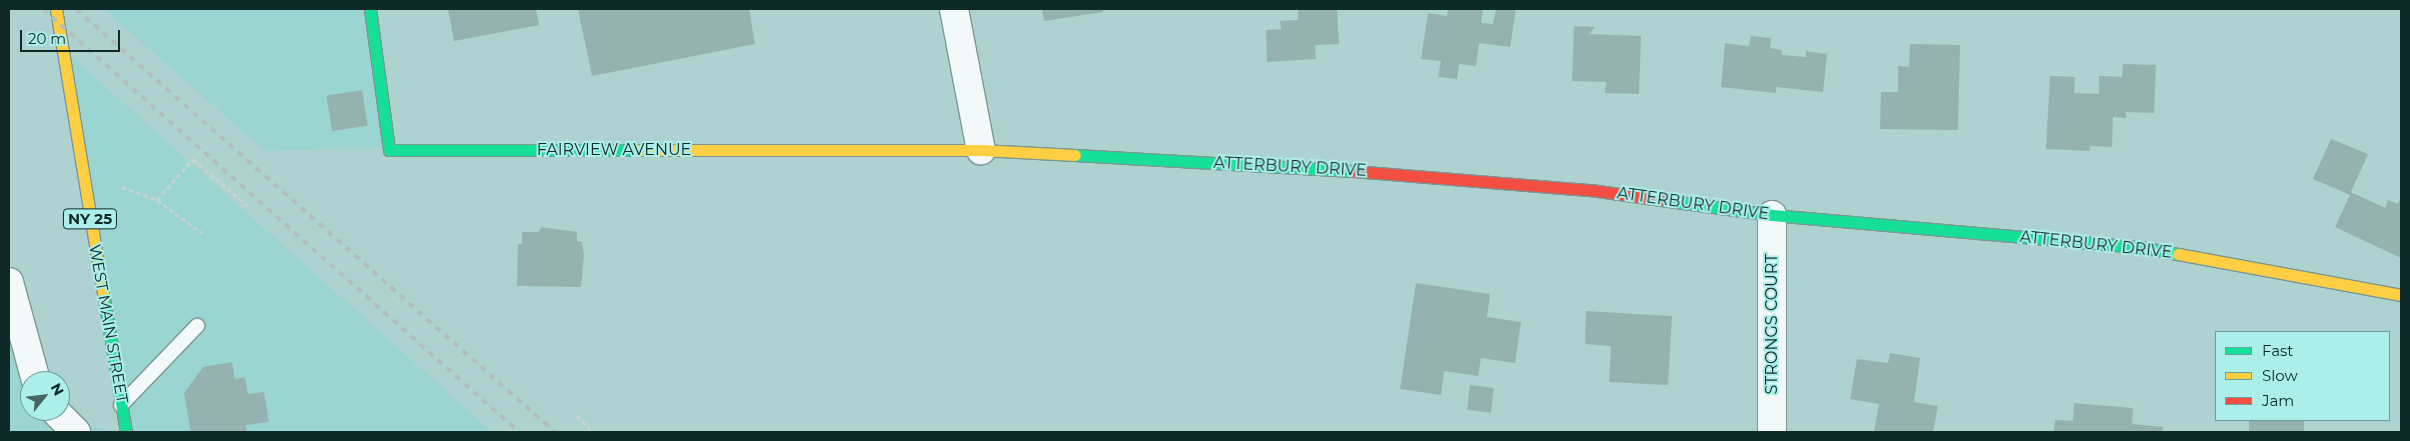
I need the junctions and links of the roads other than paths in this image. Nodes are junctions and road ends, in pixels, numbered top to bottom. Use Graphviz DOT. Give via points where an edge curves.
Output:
graph roads {
  1 [pos="56,9"];
  2 [pos="370,9"];
  3 [pos="954,9"];
  4 [pos="981,150"];
  5 [pos="1772,216"];
  6 [pos="9,282"];
  7 [pos="2401,295"];
  8 [pos="198,326"];
  9 [pos="33,371"];
  10 [pos="64,421"];
  11 [pos="121,425"];
  12 [pos="76,432"];
  13 [pos="1772,432"];
  1 -- 11 [label="street, WEST MAIN STREET / NY 25"];
  2 -- 4 [label="street, FAIRVIEW AVENUE" via="389,150"];
  3 -- 4 [label="street"];
  4 -- 5 [label="street, ATTERBURY DRIVE" via="1373,172 1592,190"];
  5 -- 7 [label="street, ATTERBURY DRIVE" via="2141,247"];
  5 -- 13 [label="street, STRONGS COURT"];
  6 -- 9 [label="street"];
  8 -- 11 [label="lane"];
  10 -- 12 [label="street"];
}
